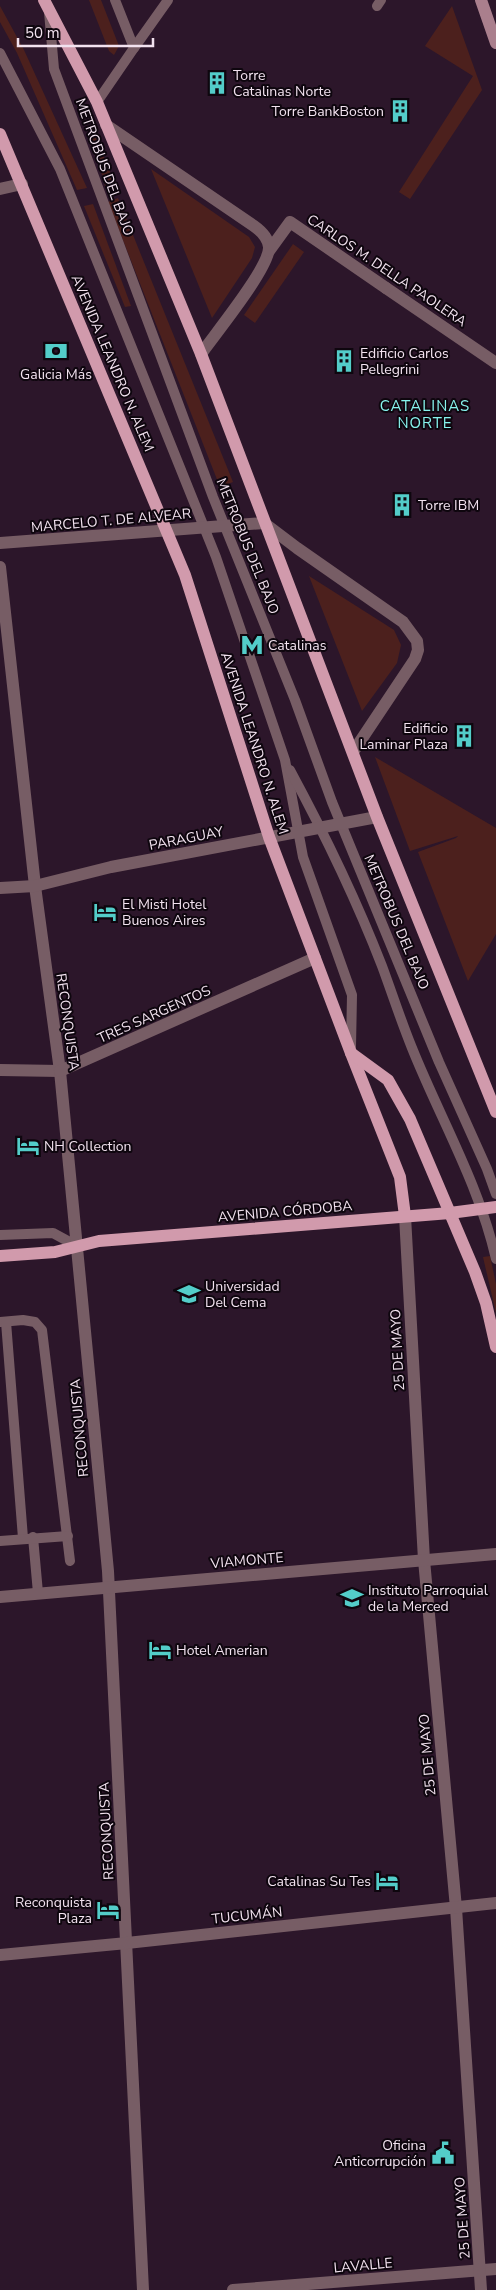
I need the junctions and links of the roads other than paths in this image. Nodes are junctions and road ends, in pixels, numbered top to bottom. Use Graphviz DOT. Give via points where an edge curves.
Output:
graph roads {
  1 [pos="115,0"];
  2 [pos="168,0"];
  3 [pos="482,0"];
  4 [pos="46,5"];
  5 [pos="496,43"];
  6 [pos="134,48"];
  7 [pos="0,53"];
  8 [pos="97,102"];
  9 [pos="106,125"];
  10 [pos="0,134"];
  11 [pos="22,184"];
  12 [pos="0,189"];
  13 [pos="269,250"];
  14 [pos="201,354"];
  15 [pos="496,363"];
  16 [pos="264,523"];
  17 [pos="225,526"];
  18 [pos="203,527"];
  19 [pos="169,531"];
  20 [pos="0,543"];
  21 [pos="0,566"];
  22 [pos="353,752"];
  23 [pos="285,760"];
  24 [pos="377,817"];
  25 [pos="342,824"];
  26 [pos="319,828"];
  27 [pos="299,831"];
  28 [pos="269,837"];
  29 [pos="35,886"];
  30 [pos="0,888"];
  31 [pos="315,958"];
  32 [pos="351,1053"];
  33 [pos="0,1070"];
  34 [pos="60,1071"];
  35 [pos="496,1112"];
  36 [pos="496,1194"];
  37 [pos="496,1207"];
  38 [pos="482,1209"];
  39 [pos="450,1213"];
  40 [pos="405,1216"];
  41 [pos="0,1235"];
  42 [pos="77,1246"];
  43 [pos="0,1256"];
  44 [pos="496,1259"];
  45 [pos="3,1322"];
  46 [pos="496,1347"];
  47 [pos="68,1536"];
  48 [pos="28,1538"];
  49 [pos="0,1541"];
  50 [pos="496,1554"];
  51 [pos="424,1560"];
  52 [pos="70,1561"];
  53 [pos="109,1587"];
  54 [pos="38,1594"];
  55 [pos="0,1597"];
  56 [pos="496,1903"];
  57 [pos="456,1908"];
  58 [pos="127,1944"];
  59 [pos="0,1955"];
  60 [pos="496,2269"];
  61 [pos="480,2270"];
  62 [pos="144,2290"];
  63 [pos="233,2290"];
  64 [pos="481,2290"];
  1 -- 6 [label="lane"];
  2 -- 6 [label="lane"];
  3 -- 5 [label="main road"];
  4 -- 8 [label="main road"];
  4 -- 17 [label="lane, METROBUS DEL BAJO" via="54,69"];
  6 -- 8 [label="lane"];
  7 -- 18 [label="lane" via="60,169"];
  8 -- 9 [label="main road"];
  9 -- 13 [label="street" via="254,226 267,239"];
  9 -- 14 [label="main road"];
  10 -- 11 [label="main road, AVENIDA LEANDRO N. ALEM"];
  11 -- 12 [label="street"];
  11 -- 19 [label="main road, AVENIDA LEANDRO N. ALEM"];
  13 -- 14 [label="street, CARLOS M. DELLA PAOLERA" via="261,270"];
  13 -- 15 [label="street, CARLOS M. DELLA PAOLERA" via="290,222"];
  14 -- 16 [label="main road"];
  16 -- 17 [label="street, MARCELO T. DE ALVEAR"];
  16 -- 22 [label="main road"];
  16 -- 22 [label="street" via="403,622 417,641 415,659"];
  17 -- 18 [label="street, MARCELO T. DE ALVEAR"];
  17 -- 25 [label="lane, METROBUS DEL BAJO"];
  18 -- 19 [label="street, MARCELO T. DE ALVEAR"];
  18 -- 23 [label="lane"];
  19 -- 20 [label="street, MARCELO T. DE ALVEAR"];
  19 -- 28 [label="main road, AVENIDA LEANDRO N. ALEM"];
  21 -- 29 [label="street, RECONQUISTA"];
  22 -- 24 [label="main road"];
  23 -- 26 [label="lane"];
  23 -- 27 [label="lane"];
  24 -- 25 [label="street, PARAGUAY"];
  24 -- 35 [label="main road"];
  25 -- 26 [label="street, PARAGUAY"];
  25 -- 36 [label="lane, METROBUS DEL BAJO"];
  26 -- 27 [label="street, PARAGUAY"];
  26 -- 38 [label="lane" via="382,965 412,1048"];
  27 -- 28 [label="street, PARAGUAY"];
  27 -- 32 [label="lane" via="303,857 352,995"];
  28 -- 29 [label="street, PARAGUAY" via="111,867"];
  28 -- 31 [label="main road, AVENIDA LEANDRO N. ALEM"];
  29 -- 30 [label="street, PARAGUAY"];
  29 -- 34 [label="street, RECONQUISTA"];
  31 -- 32 [label="main road, AVENIDA LEANDRO N. ALEM"];
  31 -- 34 [label="street, TRES SARGENTOS"];
  32 -- 39 [label="main road" via="388,1080 410,1119"];
  32 -- 40 [label="main road, AVENIDA LEANDRO N. ALEM" via="400,1177"];
  33 -- 34 [label="street, TRES SARGENTOS"];
  34 -- 42 [label="street, RECONQUISTA"];
  37 -- 38 [label="main road, AVENIDA CÓRDOBA"];
  38 -- 39 [label="main road, AVENIDA CÓRDOBA"];
  38 -- 44 [label="lane"];
  39 -- 40 [label="main road, AVENIDA CÓRDOBA"];
  39 -- 46 [label="main road" via="486,1303"];
  40 -- 42 [label="main road, AVENIDA CÓRDOBA" via="98,1241"];
  40 -- 51 [label="street, 25 DE MAYO"];
  41 -- 42 [label="lane" via="53,1233"];
  42 -- 43 [label="main road, AVENIDA CÓRDOBA" via="55,1252"];
  42 -- 53 [label="street, RECONQUISTA"];
  45 -- 47 [label="lane" via="35,1322 42,1330"];
  45 -- 48 [label="lane"];
  47 -- 48 [label="lane"];
  47 -- 52 [label="lane"];
  48 -- 49 [label="lane"];
  48 -- 54 [label="lane"];
  50 -- 51 [label="street, VIAMONTE"];
  51 -- 53 [label="street, VIAMONTE"];
  51 -- 57 [label="street, 25 DE MAYO"];
  53 -- 54 [label="street, VIAMONTE"];
  53 -- 58 [label="street, RECONQUISTA"];
  54 -- 55 [label="street, VIAMONTE"];
  56 -- 57 [label="street, TUCUMÁN"];
  57 -- 58 [label="street, TUCUMÁN"];
  57 -- 61 [label="street, 25 DE MAYO"];
  58 -- 59 [label="street, TUCUMÁN"];
  58 -- 62 [label="street, RECONQUISTA"];
  60 -- 61 [label="street, LAVALLE"];
  61 -- 63 [label="street, LAVALLE"];
  61 -- 64 [label="street, 25 DE MAYO"];
}
